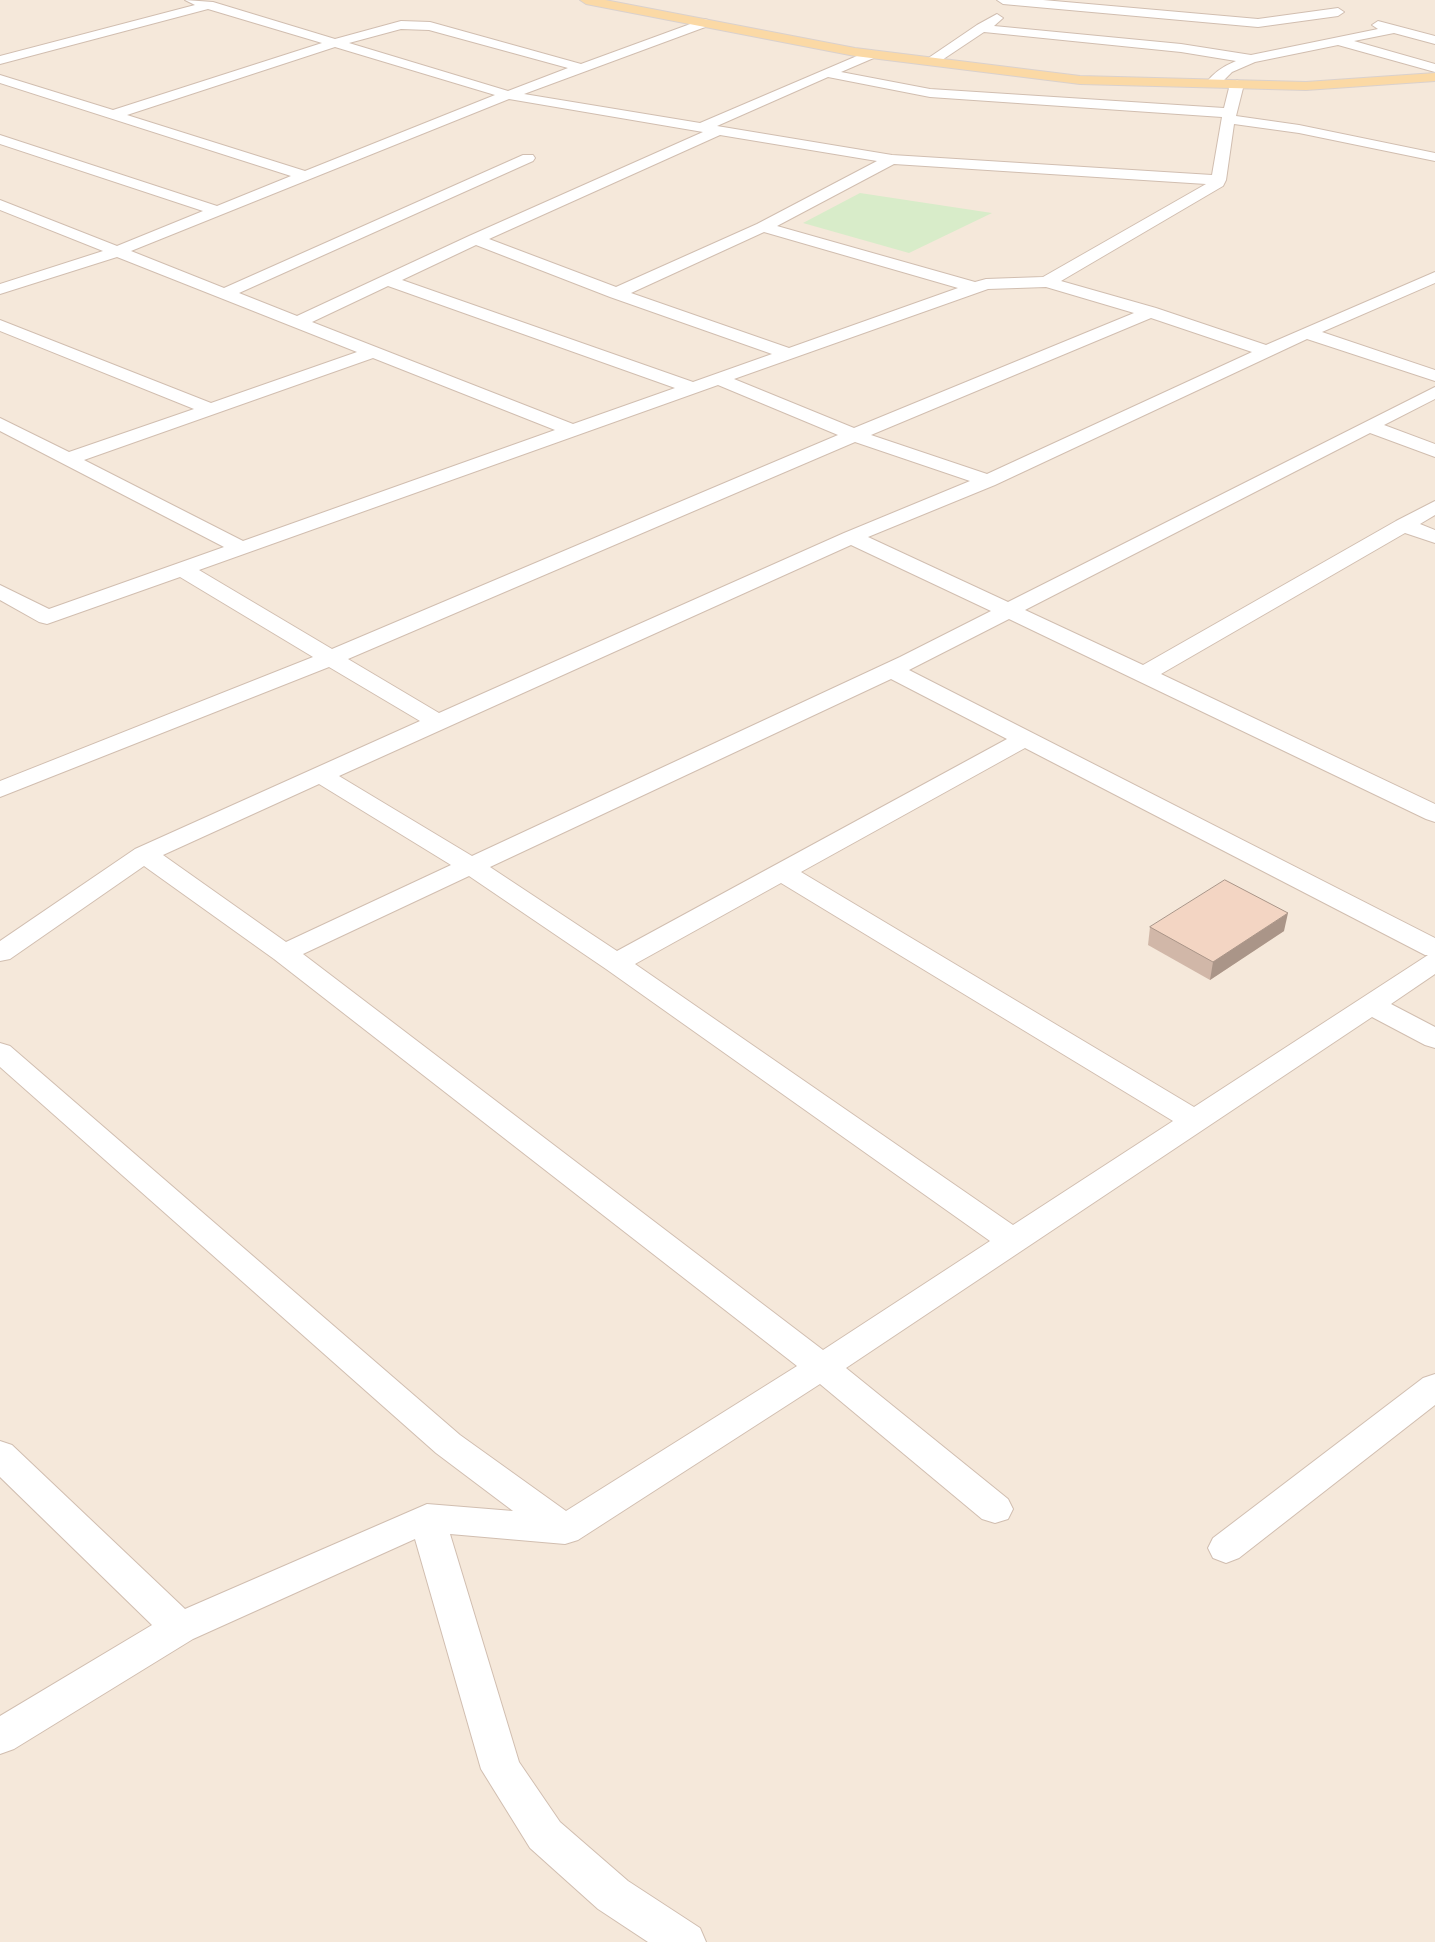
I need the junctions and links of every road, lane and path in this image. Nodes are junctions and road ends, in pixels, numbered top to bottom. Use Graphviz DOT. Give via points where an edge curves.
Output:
graph roads {
  1 [pos="191,0"];
  2 [pos="586,0"];
  3 [pos="1003,0"];
  4 [pos="1094,0"];
  5 [pos="1134,0"];
  6 [pos="1020,2"];
  7 [pos="1312,3"];
  8 [pos="209,5"];
  9 [pos="1060,6"];
  10 [pos="1171,16"];
  11 [pos="1365,21"];
  12 [pos="704,23"];
  13 [pos="980,28"];
  14 [pos="1395,29"];
  15 [pos="1435,40"];
  16 [pos="1338,41"];
  17 [pos="336,43"];
  18 [pos="871,54"];
  19 [pos="1251,59"];
  20 [pos="0,60"];
  21 [pos="931,61"];
  22 [pos="581,68"];
  23 [pos="1435,68"];
  24 [pos="827,73"];
  25 [pos="1435,77"];
  26 [pos="0,79"];
  27 [pos="1213,83"];
  28 [pos="1237,84"];
  29 [pos="508,95"];
  30 [pos="112,115"];
  31 [pos="1228,116"];
  32 [pos="702,127"];
  33 [pos="719,130"];
  34 [pos="0,138"];
  35 [pos="1435,157"];
  36 [pos="528,158"];
  37 [pos="892,159"];
  38 [pos="305,176"];
  39 [pos="1218,180"];
  40 [pos="0,205"];
  41 [pos="218,211"];
  42 [pos="763,227"];
  43 [pos="475,239"];
  44 [pos="119,251"];
  45 [pos="1435,277"];
  46 [pos="387,280"];
  47 [pos="1047,282"];
  48 [pos="976,288"];
  49 [pos="0,289"];
  50 [pos="616,292"];
  51 [pos="226,293"];
  52 [pos="1150,312"];
  53 [pos="298,322"];
  54 [pos="0,325"];
  55 [pos="1306,333"];
  56 [pos="1268,351"];
  57 [pos="374,352"];
  58 [pos="790,354"];
  59 [pos="1435,376"];
  60 [pos="718,379"];
  61 [pos="693,388"];
  62 [pos="1435,392"];
  63 [pos="211,409"];
  64 [pos="0,424"];
  65 [pos="1369,426"];
  66 [pos="573,430"];
  67 [pos="854,435"];
  68 [pos="1435,452"];
  69 [pos="68,459"];
  70 [pos="988,481"];
  71 [pos="1435,507"];
  72 [pos="1403,525"];
  73 [pos="851,537"];
  74 [pos="1435,537"];
  75 [pos="241,548"];
  76 [pos="182,569"];
  77 [pos="0,592"];
  78 [pos="1010,610"];
  79 [pos="331,658"];
  80 [pos="891,670"];
  81 [pos="1144,674"];
  82 [pos="438,722"];
  83 [pos="1026,738"];
  84 [pos="321,775"];
  85 [pos="0,790"];
  86 [pos="1435,814"];
  87 [pos="144,854"];
  88 [pos="471,866"];
  89 [pos="782,872"];
  90 [pos="1435,949"];
  91 [pos="0,953"];
  92 [pos="284,953"];
  93 [pos="1435,962"];
  94 [pos="616,963"];
  95 [pos="1371,1004"];
  96 [pos="1435,1039"];
  97 [pos="0,1052"];
  98 [pos="1194,1121"];
  99 [pos="1013,1240"];
  100 [pos="822,1367"];
  101 [pos="1435,1387"];
  102 [pos="0,1455"];
  103 [pos="995,1508"];
  104 [pos="427,1518"];
  105 [pos="565,1530"];
  106 [pos="1226,1548"];
  107 [pos="180,1628"];
  108 [pos="0,1737"];
  109 [pos="685,1942"];
  1 -- 8 [label="street"];
  2 -- 12 [label="main road"];
  3 -- 6 [label="street"];
  4 -- 9 [label="street"];
  5 -- 10 [label="street"];
  6 -- 9 [label="street"];
  6 -- 13 [label="street"];
  7 -- 10 [label="street" via="1342,14 1258,23"];
  8 -- 17 [label="street"];
  8 -- 20 [label="street"];
  9 -- 10 [label="street"];
  11 -- 14 [label="street"];
  12 -- 18 [label="main road"];
  12 -- 22 [label="street"];
  13 -- 19 [label="street" via="1181,48"];
  13 -- 21 [label="street"];
  14 -- 15 [label="street"];
  14 -- 16 [label="street"];
  16 -- 19 [label="street"];
  16 -- 23 [label="street"];
  17 -- 22 [label="street" via="393,26 421,24"];
  17 -- 29 [label="street"];
  17 -- 30 [label="street"];
  18 -- 21 [label="main road"];
  18 -- 24 [label="street"];
  19 -- 27 [label="street" via="1227,69"];
  21 -- 27 [label="main road" via="1080,80"];
  22 -- 29 [label="street"];
  24 -- 31 [label="street" via="946,95"];
  24 -- 32 [label="street"];
  25 -- 28 [label="main road" via="1306,86"];
  26 -- 30 [label="street"];
  27 -- 28 [label="main road"];
  28 -- 31 [label="street"];
  29 -- 32 [label="street"];
  29 -- 38 [label="street"];
  30 -- 38 [label="street"];
  31 -- 35 [label="street"];
  31 -- 39 [label="street"];
  32 -- 33 [label="street"];
  33 -- 37 [label="street"];
  33 -- 43 [label="street"];
  34 -- 41 [label="street"];
  36 -- 51 [label="street"];
  37 -- 39 [label="street"];
  37 -- 42 [label="street"];
  38 -- 41 [label="street"];
  39 -- 47 [label="street" via="1218,183"];
  40 -- 44 [label="street"];
  41 -- 44 [label="street"];
  42 -- 48 [label="street"];
  42 -- 50 [label="street"];
  43 -- 46 [label="street"];
  43 -- 50 [label="street"];
  44 -- 49 [label="street"];
  44 -- 51 [label="street"];
  45 -- 55 [label="street"];
  46 -- 53 [label="street"];
  46 -- 61 [label="street"];
  47 -- 48 [label="street" via="986,284"];
  47 -- 52 [label="street"];
  48 -- 58 [label="street"];
  50 -- 58 [label="street"];
  51 -- 53 [label="street"];
  52 -- 56 [label="street"];
  52 -- 67 [label="street"];
  53 -- 57 [label="street"];
  54 -- 63 [label="street"];
  55 -- 56 [label="street"];
  55 -- 59 [label="street"];
  56 -- 70 [label="street"];
  57 -- 63 [label="street"];
  57 -- 66 [label="street"];
  58 -- 60 [label="street"];
  60 -- 61 [label="street"];
  60 -- 67 [label="street"];
  61 -- 66 [label="street"];
  62 -- 65 [label="street"];
  63 -- 69 [label="street"];
  64 -- 69 [label="street"];
  65 -- 68 [label="street"];
  65 -- 78 [label="street"];
  66 -- 75 [label="street"];
  67 -- 70 [label="street"];
  67 -- 79 [label="street"];
  69 -- 75 [label="street"];
  70 -- 73 [label="street"];
  71 -- 72 [label="street"];
  72 -- 74 [label="street"];
  72 -- 81 [label="street"];
  73 -- 78 [label="street"];
  73 -- 82 [label="street"];
  75 -- 76 [label="street"];
  76 -- 77 [label="street" via="47,617"];
  76 -- 79 [label="street"];
  78 -- 80 [label="street"];
  78 -- 81 [label="street"];
  79 -- 82 [label="street"];
  79 -- 85 [label="street"];
  80 -- 83 [label="street"];
  80 -- 88 [label="street"];
  81 -- 86 [label="street"];
  82 -- 84 [label="street"];
  83 -- 89 [label="street"];
  83 -- 90 [label="street"];
  84 -- 87 [label="street"];
  84 -- 88 [label="street"];
  87 -- 91 [label="street"];
  87 -- 92 [label="street"];
  88 -- 92 [label="street"];
  88 -- 94 [label="street"];
  89 -- 94 [label="street"];
  89 -- 98 [label="street"];
  92 -- 100 [label="street"];
  93 -- 95 [label="street"];
  94 -- 99 [label="street"];
  95 -- 96 [label="street"];
  95 -- 98 [label="street"];
  97 -- 105 [label="street" via="448,1444"];
  98 -- 99 [label="street"];
  99 -- 100 [label="street"];
  100 -- 103 [label="street"];
  100 -- 105 [label="street"];
  101 -- 106 [label="street"];
  102 -- 107 [label="street"];
  104 -- 105 [label="street"];
  104 -- 107 [label="street"];
  104 -- 109 [label="street" via="501,1769 545,1835 613,1895"];
  107 -- 108 [label="street"];
}
